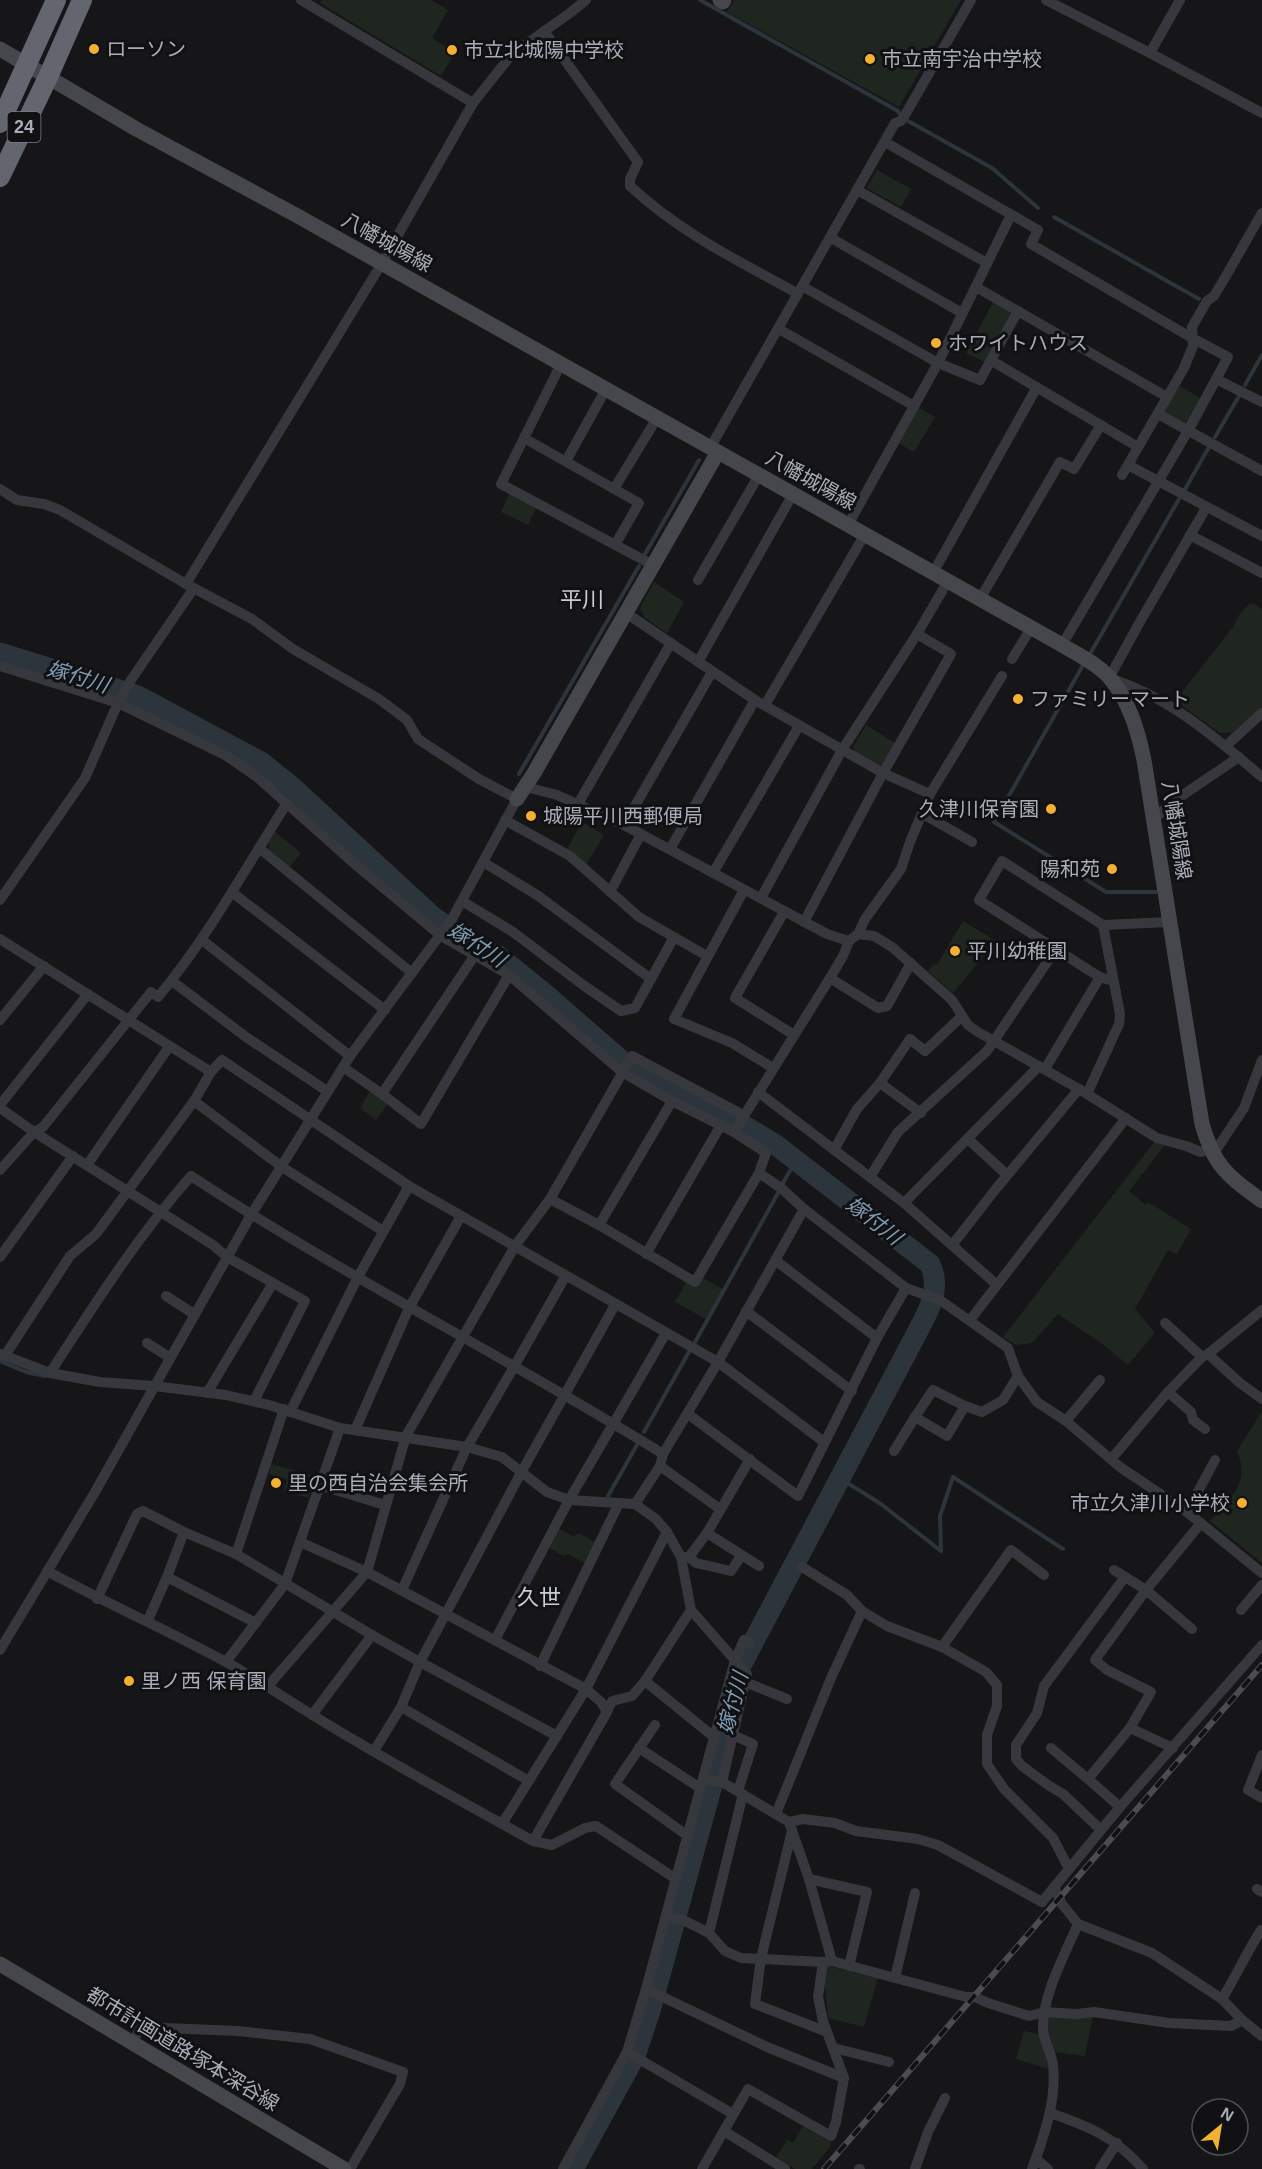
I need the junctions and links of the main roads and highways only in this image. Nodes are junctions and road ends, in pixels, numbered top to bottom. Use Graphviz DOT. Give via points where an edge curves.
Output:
graph roads {
  1 [pos="56,0"];
  2 [pos="82,0"];
  3 [pos="0,49"];
  4 [pos="28,66"];
  5 [pos="48,77"];
  6 [pos="0,123"];
  7 [pos="0,177"];
  8 [pos="714,450"];
  9 [pos="521,793"];
  10 [pos="1262,1202"];
  11 [pos="0,1964"];
  12 [pos="344,2169"];
  1 -- 4 [label="highway, 24"];
  2 -- 5 [label="highway, 24"];
  3 -- 4 [label="main road, 八幡城陽線"];
  4 -- 5 [label="main road, 八幡城陽線"];
  4 -- 6 [label="highway, 24"];
  5 -- 7 [label="highway, 24"];
  5 -- 8 [label="main road, 八幡城陽線"];
  8 -- 9 [label="main road" via="626,613"];
  8 -- 10 [label="main road, 八幡城陽線" via="1062,645 1109,678 1129,708 1137,729 1202,1124 1217,1162"];
  11 -- 12 [label="main road, 都市計画道路塚本深谷線"];
}
